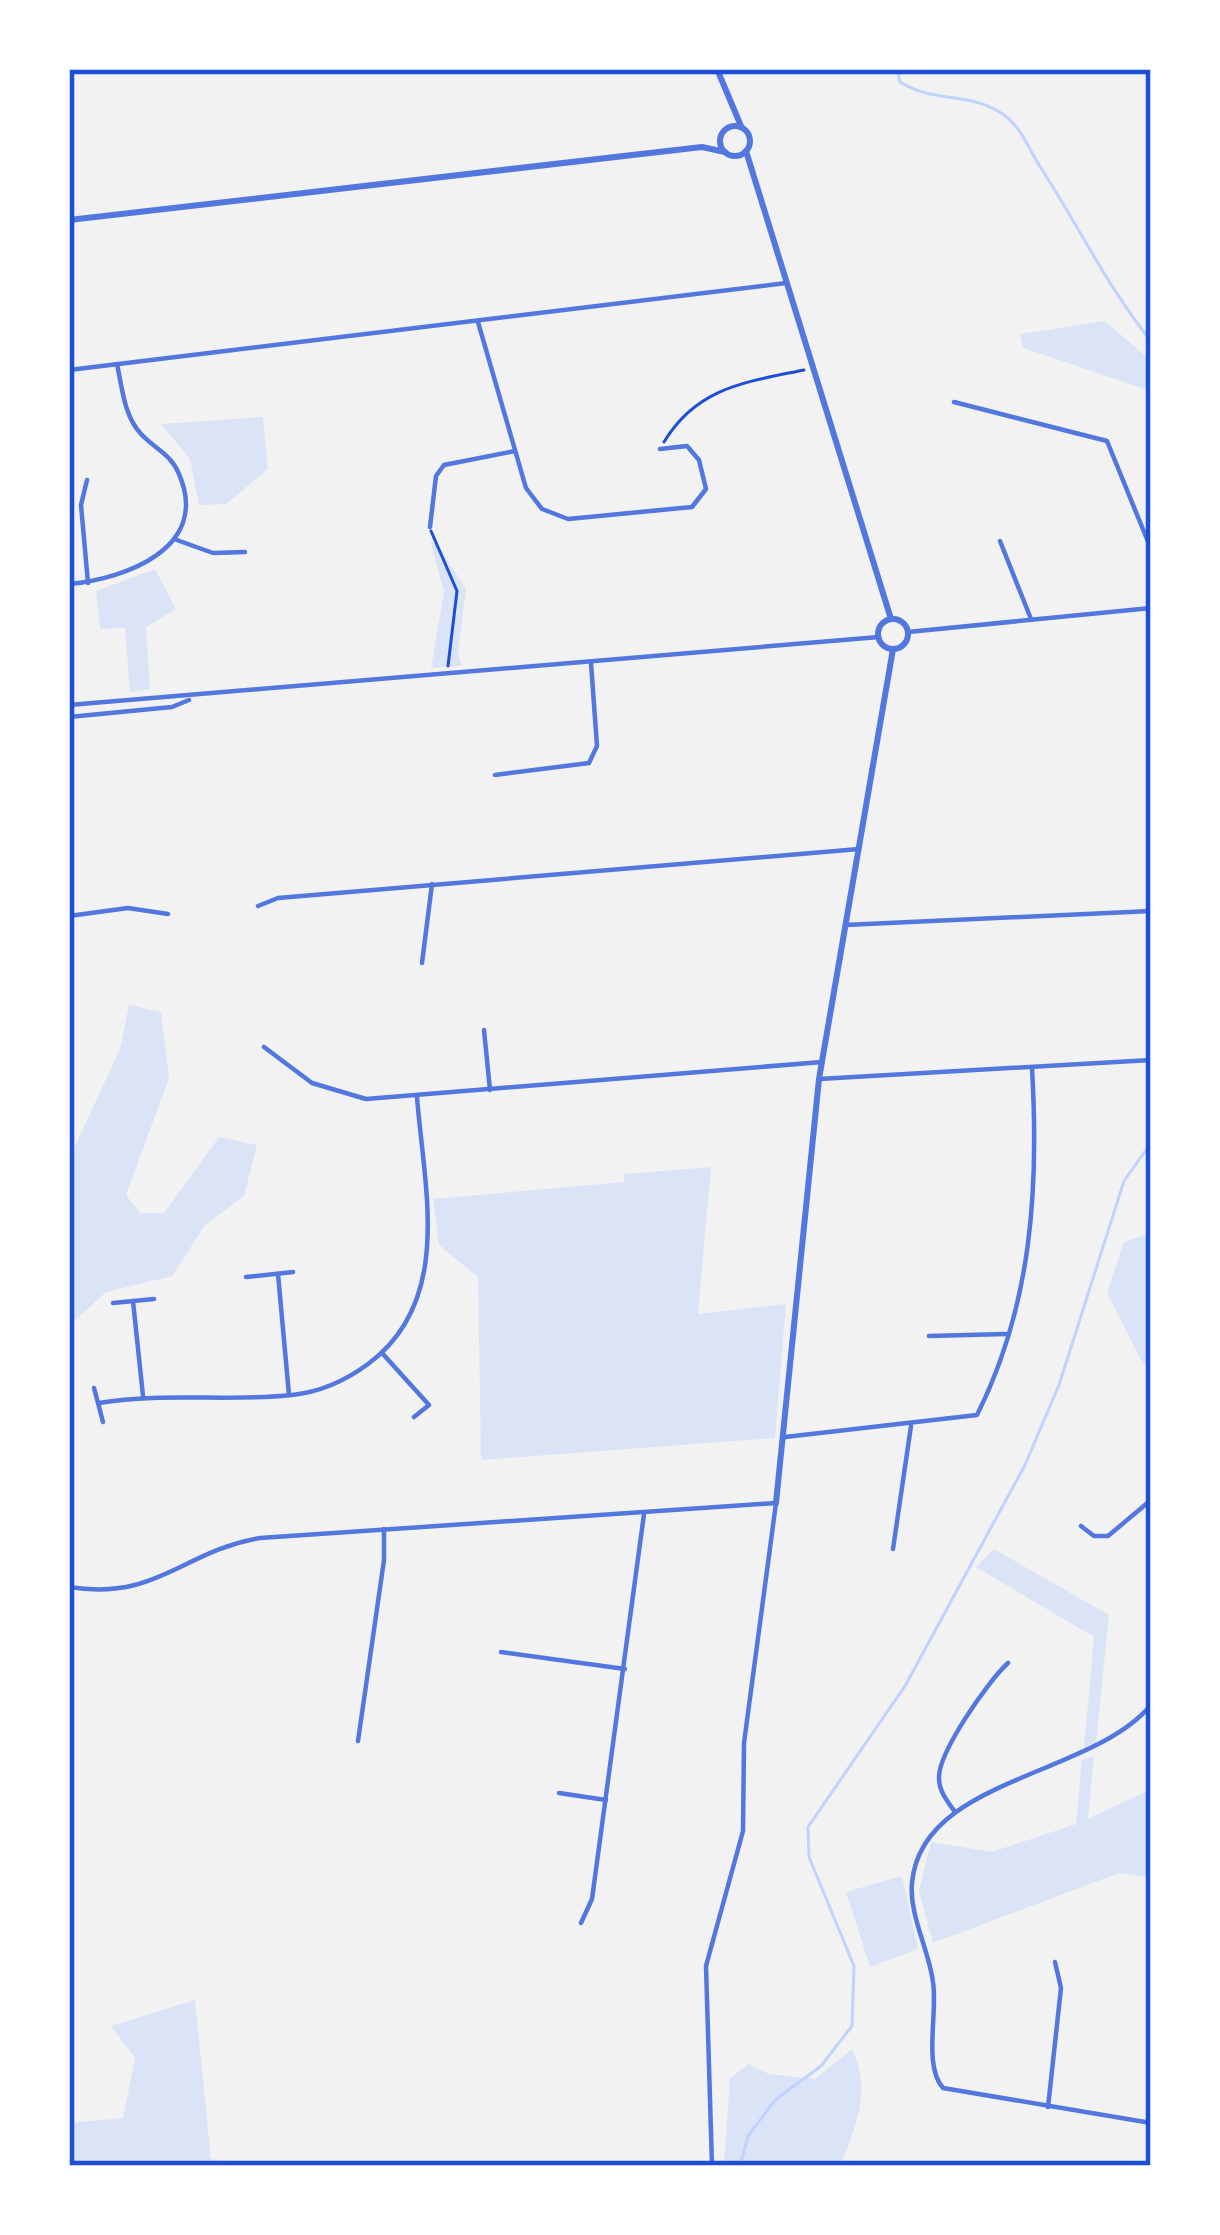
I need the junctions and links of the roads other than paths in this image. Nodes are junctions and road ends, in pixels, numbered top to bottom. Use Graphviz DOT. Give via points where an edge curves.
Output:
graph roads {
  1 [pos="716,69"];
  2 [pos="729,107"];
  3 [pos="742,127"];
  4 [pos="723,132"];
  5 [pos="701,147"];
  6 [pos="746,151"];
  7 [pos="729,154"];
  8 [pos="748,169"];
  9 [pos="69,220"];
  10 [pos="786,284"];
  11 [pos="478,322"];
  12 [pos="117,364"];
  13 [pos="69,370"];
  14 [pos="954,402"];
  15 [pos="660,448"];
  16 [pos="515,452"];
  17 [pos="87,479"];
  18 [pos="430,527"];
  19 [pos="174,539"];
  20 [pos="1000,541"];
  21 [pos="1151,549"];
  22 [pos="245,552"];
  23 [pos="88,583"];
  24 [pos="69,584"];
  25 [pos="1151,608"];
  26 [pos="1030,619"];
  27 [pos="891,620"];
  28 [pos="908,632"];
  29 [pos="878,637"];
  30 [pos="893,649"];
  31 [pos="591,663"];
  32 [pos="195,698"];
  33 [pos="69,705"];
  34 [pos="69,717"];
  35 [pos="495,776"];
  36 [pos="860,849"];
  37 [pos="432,884"];
  38 [pos="258,906"];
  39 [pos="1151,911"];
  40 [pos="168,914"];
  41 [pos="69,916"];
  42 [pos="845,925"];
  43 [pos="422,964"];
  44 [pos="484,1030"];
  45 [pos="264,1047"];
  46 [pos="1151,1060"];
  47 [pos="822,1062"];
  48 [pos="1032,1068"];
  49 [pos="819,1079"];
  50 [pos="490,1090"];
  51 [pos="417,1096"];
  52 [pos="293,1272"];
  53 [pos="278,1274"];
  54 [pos="246,1277"];
  55 [pos="154,1299"];
  56 [pos="133,1301"];
  57 [pos="113,1303"];
  58 [pos="1006,1334"];
  59 [pos="929,1336"];
  60 [pos="382,1353"];
  61 [pos="94,1388"];
  62 [pos="143,1396"];
  63 [pos="289,1396"];
  64 [pos="436,1398"];
  65 [pos="98,1403"];
  66 [pos="429,1405"];
  67 [pos="414,1417"];
  68 [pos="103,1422"];
  69 [pos="910,1426"];
  70 [pos="785,1437"];
  71 [pos="1151,1500"];
  72 [pos="776,1503"];
  73 [pos="644,1514"];
  74 [pos="1081,1526"];
  75 [pos="383,1529"];
  76 [pos="893,1549"];
  77 [pos="69,1587"];
  78 [pos="501,1652"];
  79 [pos="1007,1664"];
  80 [pos="625,1669"];
  81 [pos="1151,1705"];
  82 [pos="358,1741"];
  83 [pos="559,1793"];
  84 [pos="606,1800"];
  85 [pos="955,1812"];
  86 [pos="581,1923"];
  87 [pos="1055,1962"];
  88 [pos="1048,2107"];
  89 [pos="1151,2123"];
  90 [pos="712,2166"];
  1 -- 2 [label="street"];
  2 -- 3 [label="street"];
  2 -- 4 [label="street"];
  3 -- 4 [label="street"];
  3 -- 6 [label="street" via="751,138"];
  4 -- 5 [label="street"];
  4 -- 7 [label="street"];
  5 -- 7 [label="street"];
  5 -- 9 [label="street"];
  6 -- 7 [label="street"];
  6 -- 8 [label="street"];
  7 -- 8 [label="street"];
  8 -- 10 [label="street"];
  10 -- 11 [label="street"];
  10 -- 27 [label="street"];
  11 -- 12 [label="street"];
  11 -- 16 [label="street"];
  12 -- 13 [label="street"];
  12 -- 19 [label="street" via="130,418 169,457 185,491"];
  14 -- 21 [label="street" via="1107,441"];
  15 -- 16 [label="street" via="682,445 696,454 707,483 699,502 685,510 568,519 535,503"];
  16 -- 18 [label="street" via="444,465"];
  17 -- 23 [label="street" via="81,505"];
  19 -- 22 [label="street" via="213,553"];
  19 -- 23 [label="street" via="136,571"];
  20 -- 26 [label="street"];
  23 -- 24 [label="street"];
  25 -- 26 [label="street"];
  26 -- 28 [label="street"];
  27 -- 28 [label="street"];
  27 -- 29 [label="street"];
  28 -- 30 [label="street"];
  29 -- 30 [label="street"];
  29 -- 31 [label="street"];
  30 -- 36 [label="street"];
  31 -- 32 [label="street"];
  31 -- 35 [label="street" via="597,746 589,763"];
  32 -- 33 [label="street"];
  32 -- 34 [label="street"];
  36 -- 37 [label="street"];
  36 -- 42 [label="street"];
  37 -- 38 [label="street"];
  37 -- 43 [label="street"];
  39 -- 42 [label="street"];
  40 -- 41 [label="street" via="128,908"];
  42 -- 47 [label="street"];
  44 -- 50 [label="street"];
  45 -- 51 [label="street" via="335,1094"];
  46 -- 48 [label="street"];
  47 -- 49 [label="street"];
  47 -- 50 [label="street"];
  48 -- 49 [label="street"];
  48 -- 58 [label="street" via="1035,1213"];
  49 -- 70 [label="street"];
  50 -- 51 [label="street"];
  51 -- 60 [label="street" via="427,1264 411,1313"];
  52 -- 53 [label="street"];
  53 -- 54 [label="street"];
  53 -- 63 [label="street"];
  55 -- 56 [label="street"];
  56 -- 57 [label="street"];
  56 -- 62 [label="street"];
  58 -- 59 [label="street"];
  58 -- 69 [label="street" via="977,1415"];
  60 -- 63 [label="street" via="332,1386"];
  60 -- 66 [label="street"];
  61 -- 65 [label="street"];
  62 -- 63 [label="street"];
  62 -- 65 [label="street"];
  64 -- 66 [label="street"];
  65 -- 68 [label="street"];
  66 -- 67 [label="street"];
  69 -- 70 [label="street"];
  69 -- 76 [label="street"];
  70 -- 72 [label="street"];
  71 -- 74 [label="street" via="1108,1536"];
  72 -- 73 [label="street"];
  72 -- 90 [label="street" via="744,1743 743,1831 706,1966"];
  73 -- 75 [label="street"];
  73 -- 80 [label="street"];
  75 -- 77 [label="street" via="244,1541 132,1588"];
  75 -- 82 [label="street"];
  78 -- 80 [label="street"];
  79 -- 85 [label="street" via="941,1764 940,1787"];
  80 -- 84 [label="street"];
  81 -- 85 [label="street" via="1108,1742"];
  83 -- 84 [label="street"];
  84 -- 86 [label="street"];
  85 -- 88 [label="street" via="928,1836 912,1882 935,1994 935,2078 955,2094"];
  87 -- 88 [label="street" via="1060,1988"];
  88 -- 89 [label="street"];
}
